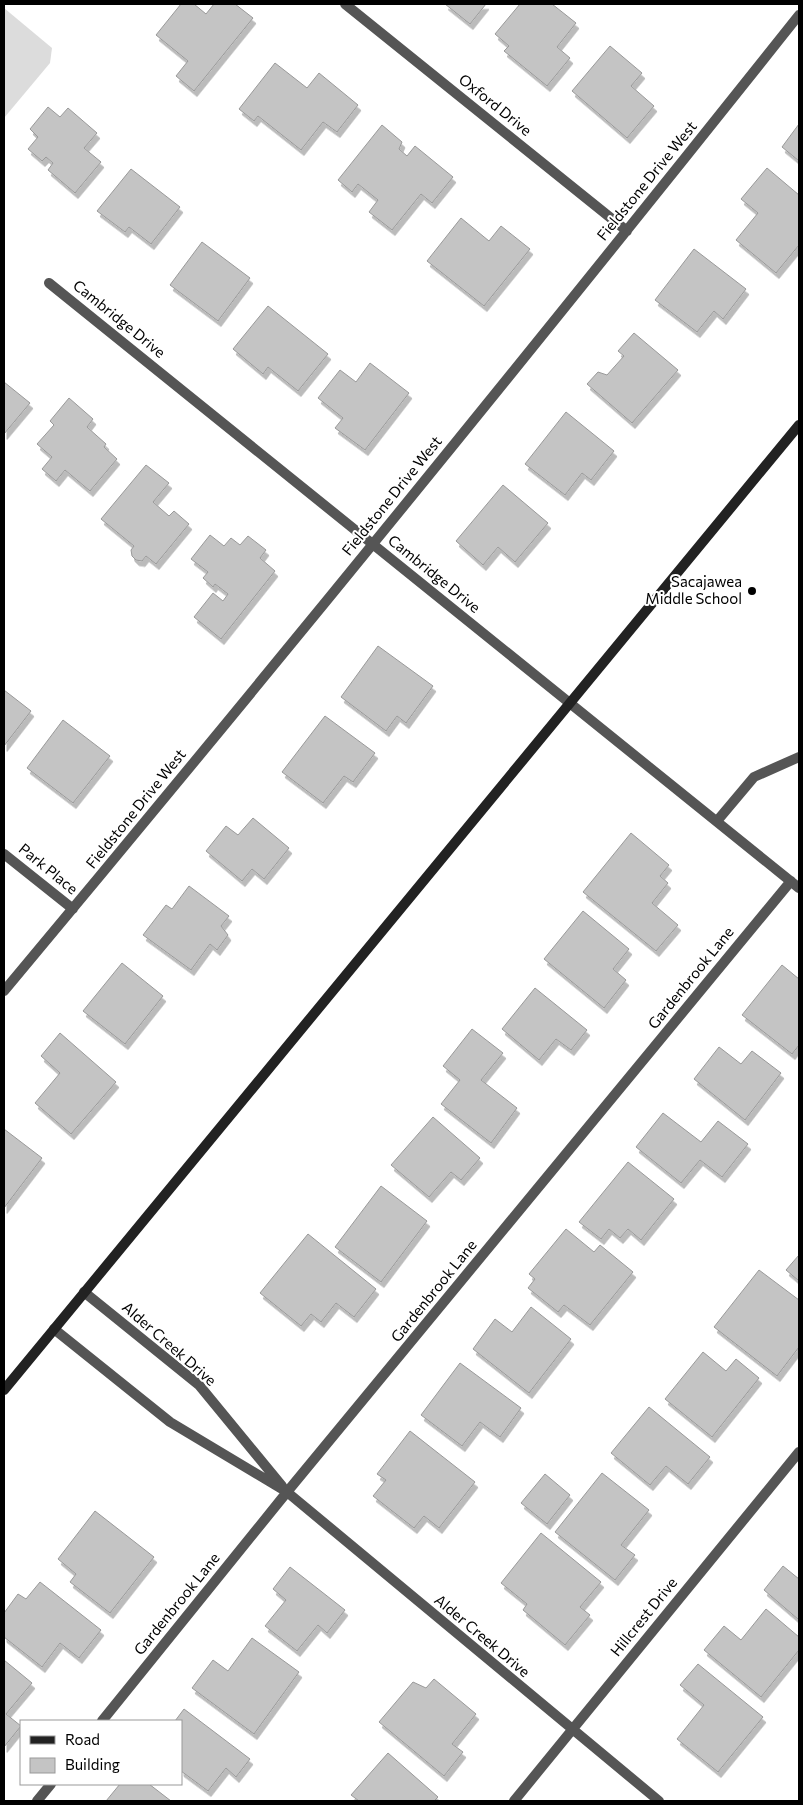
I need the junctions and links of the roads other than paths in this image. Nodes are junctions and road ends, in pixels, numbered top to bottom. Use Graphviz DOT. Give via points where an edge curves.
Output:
graph roads {
  1 [pos="344,4"];
  2 [pos="799,15"];
  3 [pos="627,230"];
  4 [pos="49,282"];
  5 [pos="799,425"];
  6 [pos="373,544"];
  7 [pos="570,703"];
  8 [pos="799,757"];
  9 [pos="717,821"];
  10 [pos="4,854"];
  11 [pos="791,881"];
  12 [pos="799,888"];
  13 [pos="73,909"];
  14 [pos="4,992"];
  15 [pos="84,1292"];
  16 [pos="54,1329"];
  17 [pos="4,1390"];
  18 [pos="799,1452"];
  19 [pos="287,1492"];
  20 [pos="103,1720"];
  21 [pos="571,1730"];
  22 [pos="51,1785"];
  23 [pos="37,1801"];
  24 [pos="514,1801"];
  25 [pos="659,1801"];
  1 -- 3 [label="street, Oxford Drive"];
  2 -- 3 [label="street, Fieldstone Drive West"];
  3 -- 6 [label="street, Fieldstone Drive West"];
  4 -- 6 [label="street, Cambridge Drive"];
  5 -- 7 [label="street"];
  6 -- 7 [label="street, Cambridge Drive"];
  6 -- 13 [label="street, Fieldstone Drive West"];
  7 -- 9 [label="street, Cambridge Drive"];
  7 -- 15 [label="street"];
  8 -- 9 [label="street" via="754,777"];
  9 -- 11 [label="street, Cambridge Drive"];
  10 -- 13 [label="street, Park Place"];
  11 -- 12 [label="street, Cambridge Drive"];
  11 -- 19 [label="street, Gardenbrook Lane"];
  13 -- 14 [label="street, Fieldstone Drive West"];
  15 -- 16 [label="street"];
  15 -- 19 [label="street, Alder Creek Drive" via="200,1385"];
  16 -- 17 [label="street"];
  16 -- 19 [label="street, Alder Creek Drive" via="170,1422"];
  18 -- 21 [label="street, Hillcrest Drive"];
  19 -- 20 [label="street, Gardenbrook Lane"];
  19 -- 21 [label="street, Alder Creek Drive"];
  21 -- 24 [label="street, Hillcrest Drive"];
  21 -- 25 [label="street, Alder Creek Drive"];
  22 -- 23 [label="street"];
}
